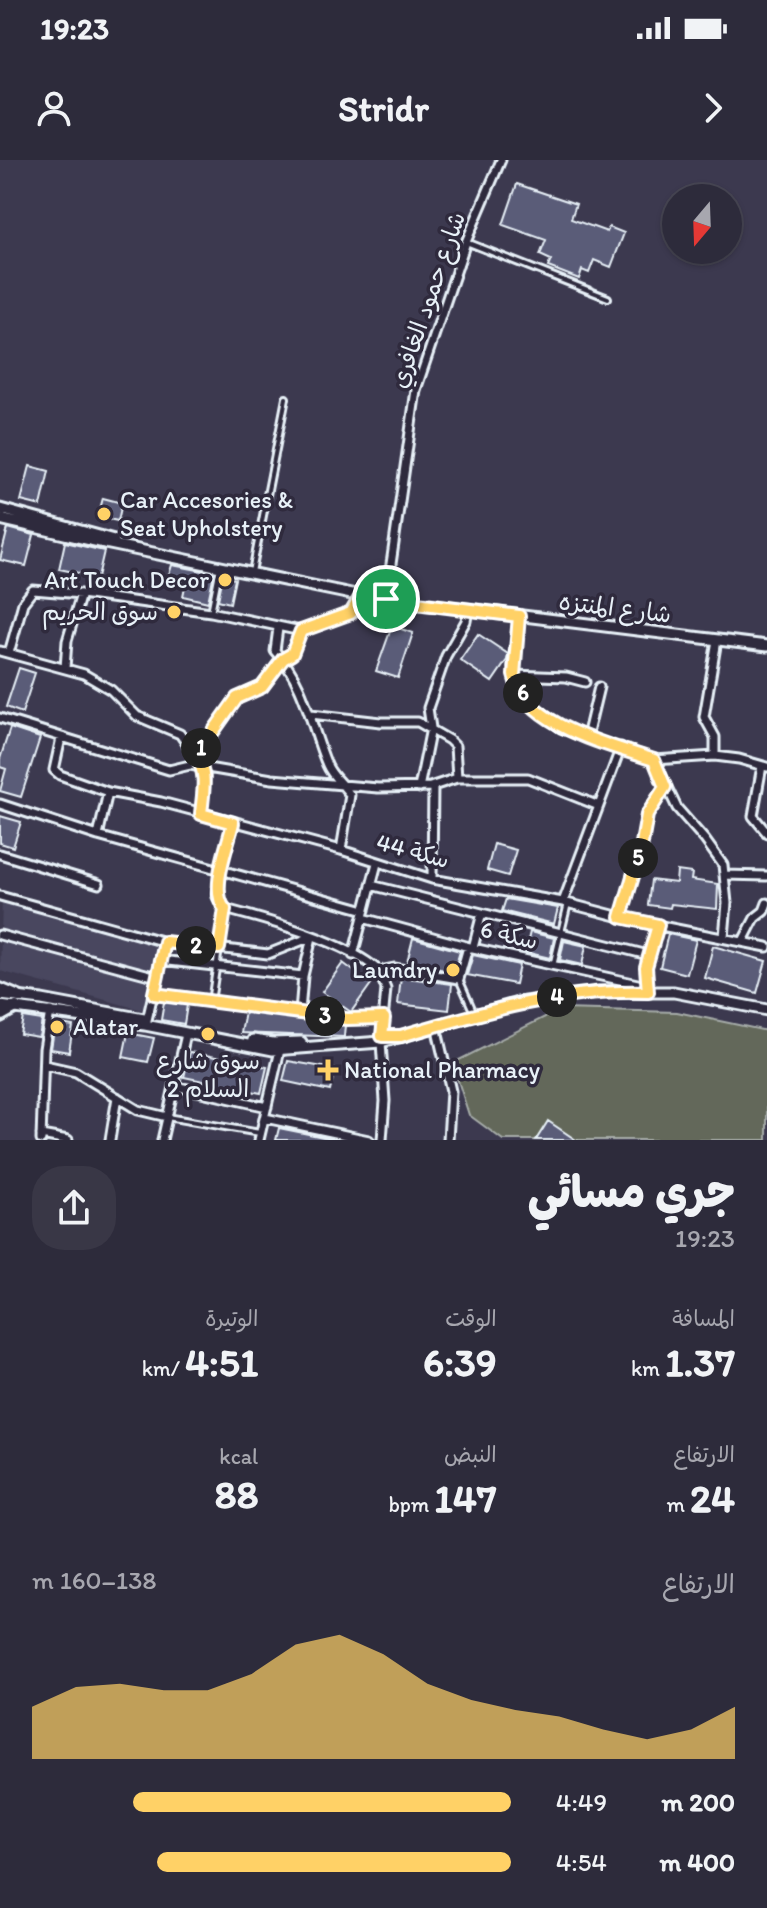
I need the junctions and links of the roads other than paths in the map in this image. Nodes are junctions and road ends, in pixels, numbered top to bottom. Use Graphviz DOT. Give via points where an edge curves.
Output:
graph roads {
  1 [pos="501,160"];
  2 [pos="466,242"];
  3 [pos="608,298"];
  4 [pos="286,398"];
  5 [pos="0,516"];
  6 [pos="220,565"];
  7 [pos="252,572"];
  8 [pos="81,594"];
  9 [pos="361,596"];
  10 [pos="386,599"];
  11 [pos="468,610"];
  12 [pos="211,612"];
  13 [pos="519,616"];
  14 [pos="278,628"];
  15 [pos="301,631"];
  16 [pos="717,640"];
  17 [pos="767,646"];
  18 [pos="4,652"];
  19 [pos="283,659"];
  20 [pos="65,668"];
  21 [pos="514,675"];
  22 [pos="585,682"];
  23 [pos="599,687"];
  24 [pos="311,714"];
  25 [pos="0,718"];
  26 [pos="431,728"];
  27 [pos="587,737"];
  28 [pos="61,738"];
  29 [pos="621,747"];
  30 [pos="196,756"];
  31 [pos="715,756"];
  32 [pos="654,760"];
  33 [pos="765,766"];
  34 [pos="203,767"];
  35 [pos="457,778"];
  36 [pos="344,785"];
  37 [pos="433,786"];
  38 [pos="665,787"];
  39 [pos="419,788"];
  40 [pos="108,792"];
  41 [pos="0,804"];
  42 [pos="599,806"];
  43 [pos="201,814"];
  44 [pos="233,823"];
  45 [pos="767,833"];
  46 [pos="98,836"];
  47 [pos="341,850"];
  48 [pos="0,854"];
  49 [pos="377,863"];
  50 [pos="221,871"];
  51 [pos="724,875"];
  52 [pos="767,876"];
  53 [pos="432,879"];
  54 [pos="99,884"];
  55 [pos="371,885"];
  56 [pos="0,896"];
  57 [pos="566,902"];
  58 [pos="767,903"];
  59 [pos="225,909"];
  60 [pos="482,913"];
  61 [pos="364,914"];
  62 [pos="621,917"];
  63 [pos="658,925"];
  64 [pos="561,933"];
  65 [pos="0,935"];
  66 [pos="312,937"];
  67 [pos="724,937"];
  68 [pos="743,941"];
  69 [pos="165,942"];
  70 [pos="470,947"];
  71 [pos="767,947"];
  72 [pos="219,948"];
  73 [pos="353,955"];
  74 [pos="648,955"];
  75 [pos="160,960"];
  76 [pos="216,966"];
  77 [pos="553,966"];
  78 [pos="379,971"];
  79 [pos="303,976"];
  80 [pos="157,977"];
  81 [pos="459,979"];
  82 [pos="0,989"];
  83 [pos="647,989"];
  84 [pos="154,994"];
  85 [pos="0,995"];
  86 [pos="18,1002"];
  87 [pos="211,1002"];
  88 [pos="0,1006"];
  89 [pos="767,1010"];
  90 [pos="50,1011"];
  91 [pos="300,1012"];
  92 [pos="475,1015"];
  93 [pos="0,1016"];
  94 [pos="384,1018"];
  95 [pos="147,1020"];
  96 [pos="436,1026"];
  97 [pos="186,1034"];
  98 [pos="382,1039"];
  99 [pos="280,1050"];
  100 [pos="45,1065"];
  101 [pos="175,1086"];
  102 [pos="117,1097"];
  103 [pos="267,1107"];
  104 [pos="167,1117"];
  105 [pos="265,1118"];
  106 [pos="260,1136"];
  107 [pos="41,1137"];
  108 [pos="68,1140"];
  109 [pos="110,1140"];
  110 [pos="162,1140"];
  111 [pos="369,1140"];
  112 [pos="382,1140"];
  113 [pos="448,1140"];
  1 -- 2 [label="street, شارع حمود الغافري"];
  2 -- 3 [label="lane"];
  2 -- 10 [label="street, شارع حمود الغافري" via="416,390"];
  4 -- 7 [label="lane"];
  5 -- 6 [label="street, شارع المنتزه"];
  6 -- 7 [label="street, شارع المنتزه"];
  6 -- 12 [label="lane"];
  7 -- 9 [label="street, شارع المنتزه"];
  8 -- 12 [label="street"];
  8 -- 18 [label="street" via="33,590"];
  8 -- 20 [label="street"];
  9 -- 10 [label="street, شارع المنتزه"];
  9 -- 15 [label="street" via="351,613"];
  10 -- 11 [label="street, شارع المنتزه"];
  11 -- 13 [label="street, شارع المنتزه"];
  11 -- 26 [label="street" via="428,708"];
  12 -- 14 [label="street"];
  13 -- 16 [label="street, شارع المنتزه"];
  13 -- 21 [label="street"];
  14 -- 15 [label="street"];
  14 -- 19 [label="street" via="275,651"];
  15 -- 19 [label="street" via="292,654"];
  16 -- 17 [label="street, شارع المنتزه"];
  16 -- 31 [label="street" via="704,717 715,737"];
  18 -- 20 [label="street"];
  19 -- 24 [label="street"];
  19 -- 30 [label="street" via="262,687 237,698"];
  20 -- 30 [label="street" via="101,684 146,721 180,734"];
  21 -- 22 [label="street"];
  21 -- 27 [label="street" via="523,693 550,720"];
  23 -- 27 [label="street"];
  24 -- 26 [label="street" via="418,722"];
  24 -- 36 [label="street" via="328,767"];
  25 -- 28 [label="street"];
  26 -- 35 [label="street" via="455,746"];
  26 -- 39 [label="street"];
  27 -- 29 [label="street"];
  28 -- 34 [label="street" via="157,768"];
  28 -- 40 [label="street, سكة 44" via="54,770"];
  29 -- 32 [label="street"];
  29 -- 42 [label="street"];
  30 -- 34 [label="street"];
  31 -- 32 [label="street"];
  31 -- 33 [label="street"];
  32 -- 38 [label="street"];
  33 -- 45 [label="street" via="753,816"];
  34 -- 36 [label="street"];
  34 -- 43 [label="street"];
  35 -- 37 [label="street"];
  35 -- 42 [label="street" via="528,778"];
  36 -- 39 [label="street"];
  36 -- 47 [label="street" via="351,801"];
  37 -- 39 [label="street"];
  37 -- 53 [label="street"];
  38 -- 51 [label="street" via="716,855"];
  38 -- 62 [label="street" via="647,815"];
  40 -- 43 [label="street, سكة 44"];
  40 -- 46 [label="street"];
  41 -- 46 [label="street, سكة 6"];
  42 -- 57 [label="street"];
  43 -- 44 [label="street, سكة 44"];
  44 -- 47 [label="street, سكة 44"];
  44 -- 50 [label="street"];
  46 -- 50 [label="street, سكة 6"];
  47 -- 49 [label="street, سكة 44"];
  48 -- 54 [label="street"];
  49 -- 53 [label="street, سكة 44"];
  49 -- 55 [label="street"];
  50 -- 59 [label="street" via="217,897"];
  50 -- 61 [label="street, سكة 6"];
  51 -- 52 [label="street"];
  51 -- 67 [label="street"];
  53 -- 57 [label="street, سكة 44"];
  55 -- 60 [label="street"];
  55 -- 61 [label="street"];
  56 -- 69 [label="street"];
  57 -- 62 [label="street, سكة 44"];
  57 -- 64 [label="lane"];
  58 -- 68 [label="street"];
  59 -- 66 [label="street"];
  59 -- 72 [label="lane"];
  60 -- 64 [label="street"];
  60 -- 70 [label="street"];
  61 -- 70 [label="street, سكة 6"];
  61 -- 73 [label="street"];
  62 -- 63 [label="street, سكة 44"];
  63 -- 67 [label="street, سكة 44"];
  63 -- 74 [label="street"];
  64 -- 74 [label="street"];
  64 -- 77 [label="lane"];
  65 -- 80 [label="street"];
  66 -- 72 [label="street" via="268,954"];
  66 -- 73 [label="street"];
  66 -- 79 [label="street"];
  67 -- 68 [label="street, سكة 44"];
  68 -- 71 [label="street, سكة 44"];
  69 -- 72 [label="street"];
  69 -- 75 [label="street"];
  70 -- 77 [label="street, سكة 6"];
  70 -- 81 [label="street"];
  72 -- 76 [label="lane"];
  73 -- 78 [label="street"];
  74 -- 83 [label="street"];
  75 -- 76 [label="street"];
  75 -- 80 [label="street"];
  76 -- 79 [label="street"];
  76 -- 87 [label="lane"];
  77 -- 83 [label="street, سكة 6"];
  78 -- 81 [label="street" via="394,968"];
  78 -- 94 [label="street" via="386,989"];
  79 -- 91 [label="street"];
  80 -- 84 [label="street"];
  81 -- 92 [label="lane"];
  82 -- 86 [label="main road"];
  83 -- 89 [label="street"];
  83 -- 92 [label="street" via="518,1003"];
  84 -- 87 [label="street"];
  84 -- 95 [label="street"];
  85 -- 86 [label="street"];
  86 -- 88 [label="street"];
  86 -- 90 [label="street"];
  86 -- 93 [label="main road"];
  86 -- 95 [label="street"];
  87 -- 91 [label="street"];
  90 -- 97 [label="street"];
  90 -- 100 [label="street"];
  91 -- 94 [label="street"];
  92 -- 96 [label="street"];
  94 -- 98 [label="street"];
  95 -- 98 [label="street" via="273,1043"];
  96 -- 98 [label="street"];
  96 -- 113 [label="street" via="451,1091"];
  97 -- 99 [label="street"];
  97 -- 101 [label="street"];
  98 -- 99 [label="street"];
  98 -- 112 [label="street"];
  99 -- 103 [label="street"];
  100 -- 102 [label="street" via="76,1072"];
  100 -- 107 [label="street"];
  101 -- 103 [label="street"];
  101 -- 104 [label="street"];
  102 -- 104 [label="street" via="145,1113"];
  102 -- 109 [label="street"];
  103 -- 105 [label="street"];
  104 -- 106 [label="lane"];
  104 -- 110 [label="street"];
  105 -- 106 [label="street"];
  105 -- 111 [label="street"];
  107 -- 108 [label="street"];
}
